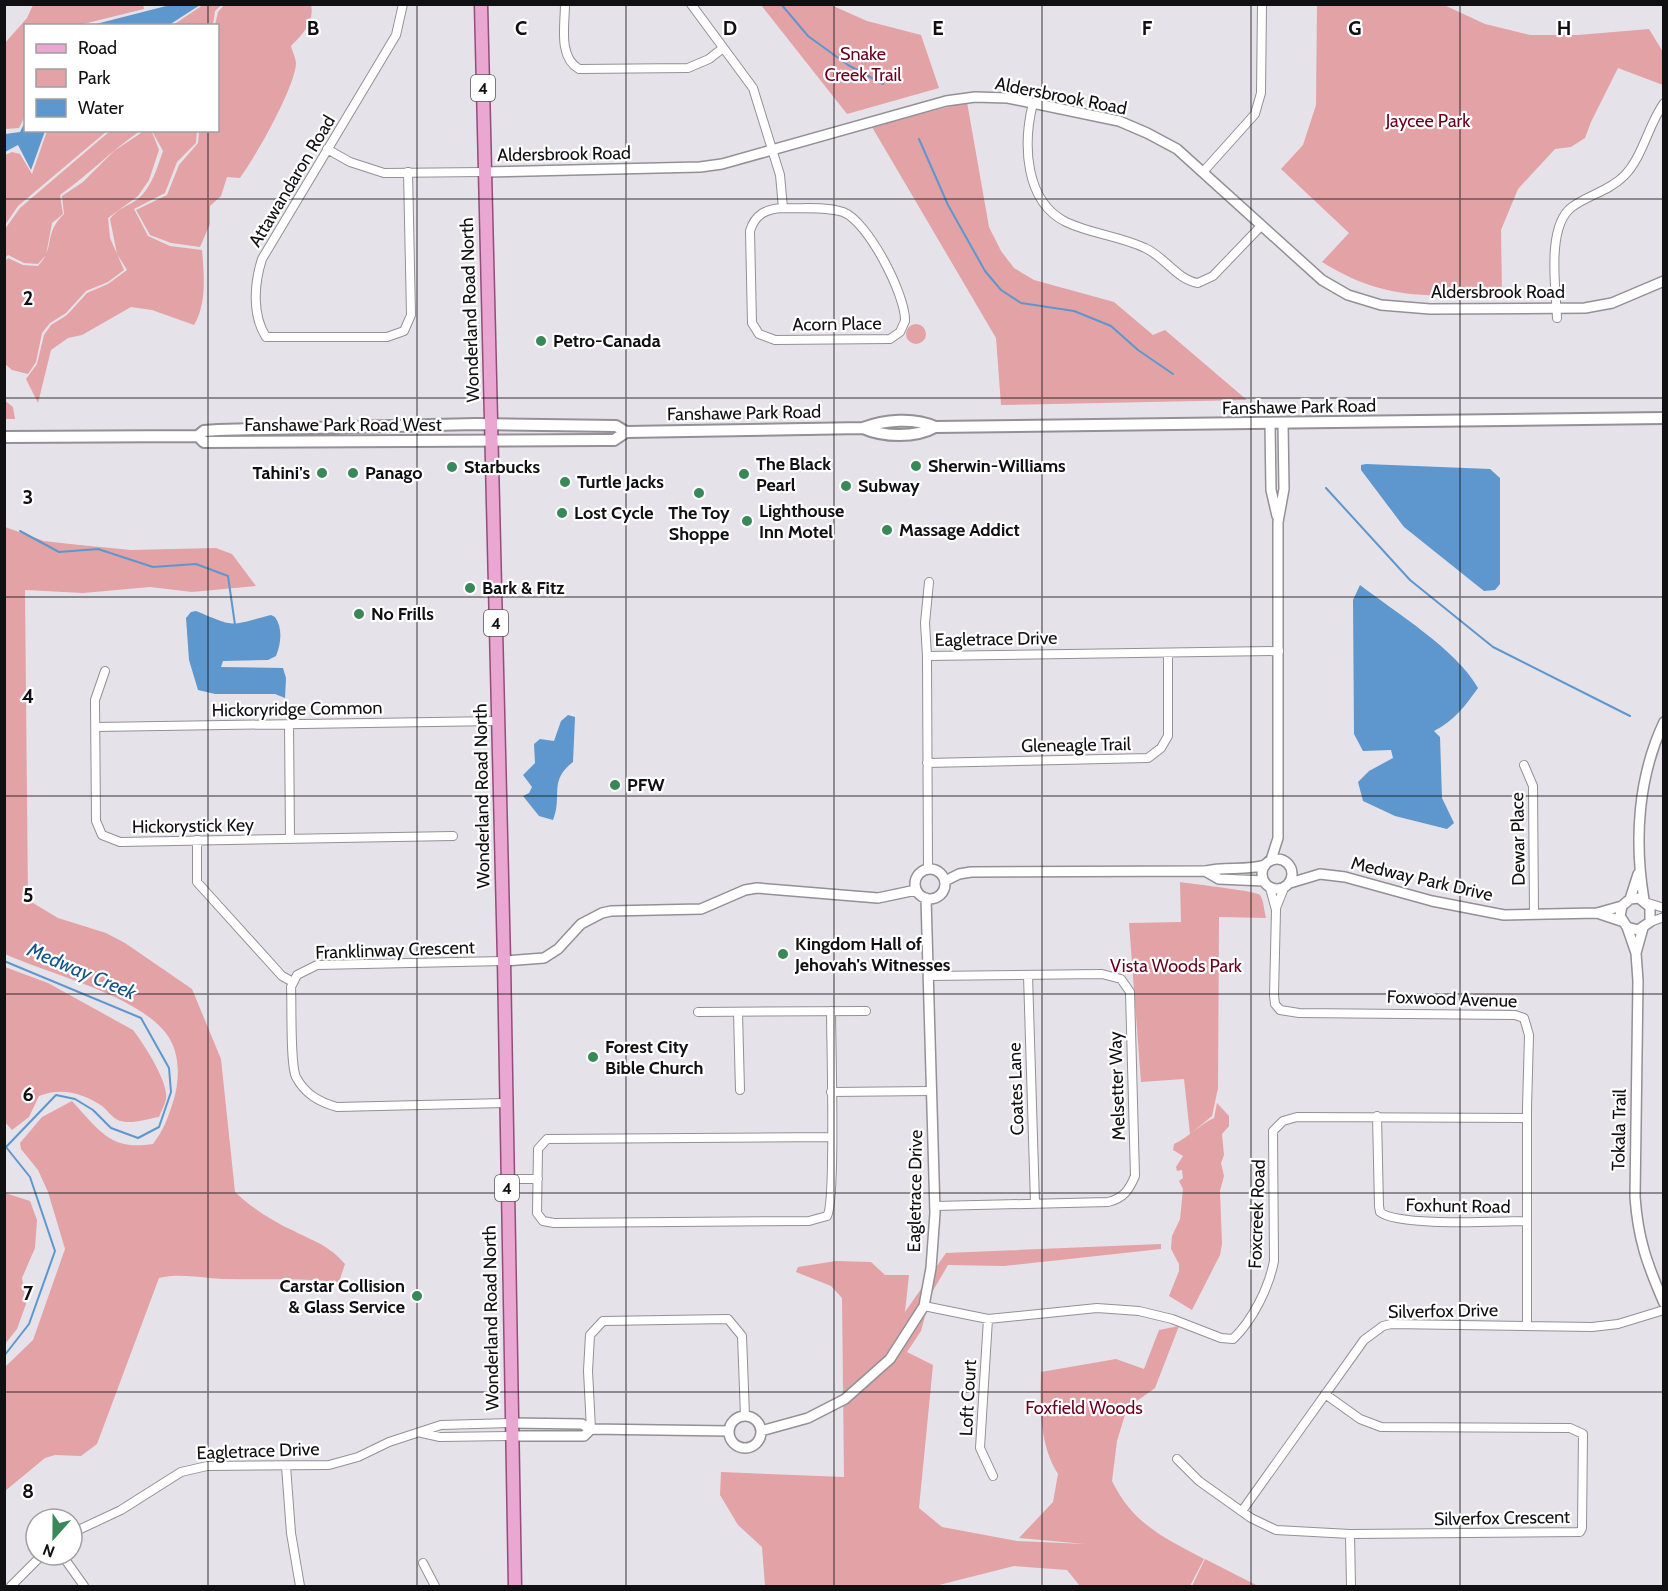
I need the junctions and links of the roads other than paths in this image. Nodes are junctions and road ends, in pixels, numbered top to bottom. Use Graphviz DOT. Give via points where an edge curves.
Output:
graph roads {
  1 [pos="403,4"];
  2 [pos="482,4"];
  3 [pos="565,4"];
  4 [pos="691,4"];
  5 [pos="1262,4"];
  6 [pos="723,48"];
  7 [pos="1033,103"];
  8 [pos="1664,103"];
  9 [pos="327,149"];
  10 [pos="773,150"];
  11 [pos="408,172"];
  12 [pos="484,172"];
  13 [pos="1203,172"];
  14 [pos="783,208"];
  15 [pos="1261,226"];
  16 [pos="1664,280"];
  17 [pos="1557,308"];
  18 [pos="1557,318"];
  19 [pos="1664,418"];
  20 [pos="1270,423"];
  21 [pos="1283,423"];
  22 [pos="490,425"];
  23 [pos="626,432"];
  24 [pos="198,436"];
  25 [pos="4,437"];
  26 [pos="491,441"];
  27 [pos="1278,522"];
  28 [pos="929,582"];
  29 [pos="1279,651"];
  30 [pos="1168,653"];
  31 [pos="927,656"];
  32 [pos="105,670"];
  33 [pos="498,721"];
  34 [pos="1664,722"];
  35 [pos="289,724"];
  36 [pos="96,727"];
  37 [pos="927,763"];
  38 [pos="1524,765"];
  39 [pos="453,836"];
  40 [pos="1278,838"];
  41 [pos="290,839"];
  42 [pos="197,840"];
  43 [pos="1268,862"];
  44 [pos="1288,864"];
  45 [pos="928,869"];
  46 [pos="1205,871"];
  47 [pos="1639,872"];
  48 [pos="1312,876"];
  49 [pos="945,881"];
  50 [pos="1267,884"];
  51 [pos="1287,886"];
  52 [pos="916,890"];
  53 [pos="926,898"];
  54 [pos="1630,899"];
  55 [pos="1646,902"];
  56 [pos="1622,906"];
  57 [pos="1664,908"];
  58 [pos="1276,910"];
  59 [pos="1597,913"];
  60 [pos="1534,914"];
  61 [pos="1664,917"];
  62 [pos="1624,924"];
  63 [pos="1646,925"];
  64 [pos="1636,952"];
  65 [pos="504,962"];
  66 [pos="1028,975"];
  67 [pos="928,976"];
  68 [pos="292,982"];
  69 [pos="831,1011"];
  70 [pos="866,1011"];
  71 [pos="698,1012"];
  72 [pos="738,1012"];
  73 [pos="740,1090"];
  74 [pos="932,1091"];
  75 [pos="831,1092"];
  76 [pos="505,1103"];
  77 [pos="1377,1116"];
  78 [pos="1527,1118"];
  79 [pos="832,1137"];
  80 [pos="507,1179"];
  81 [pos="538,1179"];
  82 [pos="1035,1203"];
  83 [pos="935,1206"];
  84 [pos="1527,1221"];
  85 [pos="1664,1303"];
  86 [pos="924,1306"];
  87 [pos="1664,1310"];
  88 [pos="988,1319"];
  89 [pos="1527,1325"];
  90 [pos="1325,1394"];
  91 [pos="745,1416"];
  92 [pos="510,1423"];
  93 [pos="591,1429"];
  94 [pos="729,1431"];
  95 [pos="761,1431"];
  96 [pos="420,1433"];
  97 [pos="511,1436"];
  98 [pos="1177,1459"];
  99 [pos="286,1466"];
  100 [pos="993,1476"];
  101 [pos="1242,1511"];
  102 [pos="84,1527"];
  103 [pos="1350,1534"];
  104 [pos="423,1563"];
  105 [pos="30,1567"];
  106 [pos="70,1567"];
  107 [pos="11,1587"];
  108 [pos="84,1587"];
  109 [pos="300,1587"];
  110 [pos="435,1587"];
  111 [pos="515,1587"];
  112 [pos="1351,1587"];
  1 -- 9 [label="street, Attawandaron Road" via="396,35"];
  2 -- 12 [label="main road, Wonderland Road North / 4"];
  3 -- 6 [label="street" via="566,53 579,69 688,69"];
  4 -- 6 [label="street"];
  5 -- 13 [label="street" via="1261,93 1255,114"];
  6 -- 10 [label="street" via="753,88"];
  7 -- 10 [label="street, Aldersbrook Road" via="991,97 946,101"];
  7 -- 13 [label="street, Aldersbrook Road" via="1119,121 1177,149"];
  7 -- 15 [label="street" via="1027,136 1030,173 1043,201 1064,221 1147,248 1186,279 1198,283 1213,276"];
  8 -- 17 [label="street" via="1625,175 1611,187 1572,207 1562,218 1555,237"];
  9 -- 11 [label="street, Aldersbrook Road" via="369,170"];
  9 -- 11 [label="street, Attawandaron Road" via="262,260 256,280 258,320 266,337 387,337 404,331 411,315"];
  10 -- 12 [label="street, Aldersbrook Road" via="700,167"];
  10 -- 14 [label="street"];
  11 -- 12 [label="street, Aldersbrook Road"];
  12 -- 22 [label="main road, Wonderland Road North / 4"];
  13 -- 15 [label="street, Aldersbrook Road"];
  14 -- 14 [label="street, Acorn Place" via="760,214 750,231 752,323 759,334 775,340 844,340 890,339 900,332 905,315 901,292 854,219 833,210"];
  15 -- 17 [label="street, Aldersbrook Road" via="1322,280 1348,295 1381,305 1430,309"];
  16 -- 17 [label="street, Aldersbrook Road" via="1612,303"];
  17 -- 18 [label="street"];
  19 -- 21 [label="main road, Fanshawe Park Road"];
  20 -- 21 [label="main road, Fanshawe Park Road"];
  20 -- 23 [label="main road, Fanshawe Park Road" via="935,427 924,433 877,434 863,428"];
  20 -- 27 [label="street" via="1271,490"];
  21 -- 27 [label="street" via="1284,489"];
  22 -- 23 [label="main road, Fanshawe Park Road" via="616,426"];
  22 -- 24 [label="main road, Fanshawe Park Road West" via="229,430 204,431"];
  22 -- 26 [label="main road, Wonderland Road North / 4"];
  23 -- 26 [label="main road, Fanshawe Park Road" via="614,440"];
  24 -- 25 [label="main road, Fanshawe Park Road West"];
  24 -- 26 [label="main road, Fanshawe Park Road West" via="204,442"];
  26 -- 33 [label="main road, Wonderland Road North / 4"];
  27 -- 29 [label="street"];
  28 -- 31 [label="street"];
  29 -- 30 [label="street, Eagletrace Drive"];
  29 -- 40 [label="street"];
  30 -- 31 [label="street, Eagletrace Drive"];
  30 -- 37 [label="street, Gleneagle Trail" via="1168,736 1148,758"];
  31 -- 37 [label="street, Eagletrace Drive"];
  32 -- 36 [label="street, Hickorystick Key" via="96,694"];
  33 -- 35 [label="street, Hickoryridge Common"];
  33 -- 65 [label="main road, Wonderland Road North / 4"];
  34 -- 47 [label="street" via="1651,754 1640,804"];
  35 -- 36 [label="street, Hickoryridge Common"];
  35 -- 41 [label="street"];
  36 -- 42 [label="street, Hickorystick Key" via="96,821 102,835 120,842"];
  37 -- 45 [label="street, Eagletrace Drive"];
  38 -- 60 [label="street, Dewar Place" via="1533,786"];
  39 -- 41 [label="street, Hickorystick Key"];
  40 -- 43 [label="street"];
  40 -- 44 [label="street"];
  41 -- 42 [label="street, Hickorystick Key"];
  42 -- 68 [label="street" via="197,882 282,976"];
  43 -- 44 [label="street"];
  43 -- 46 [label="street" via="1255,868 1219,867"];
  43 -- 50 [label="street" via="1262,873"];
  44 -- 48 [label="street, Medway Park Drive"];
  44 -- 51 [label="street" via="1293,875"];
  45 -- 49 [label="street" via="939,872"];
  45 -- 52 [label="street" via="918,874"];
  46 -- 49 [label="street" via="971,872"];
  46 -- 50 [label="street" via="1219,879"];
  47 -- 54 [label="street"];
  47 -- 55 [label="street"];
  48 -- 51 [label="street, Medway Park Drive"];
  48 -- 60 [label="street, Medway Park Drive" via="1345,878 1486,913"];
  49 -- 53 [label="street" via="942,893"];
  50 -- 51 [label="street"];
  50 -- 58 [label="street, Foxwood Avenue"];
  51 -- 58 [label="street, Foxwood Avenue"];
  52 -- 53 [label="street"];
  52 -- 65 [label="street" via="878,898 757,888 701,909 612,911 581,924 558,949 543,958"];
  53 -- 67 [label="street, Eagletrace Drive"];
  54 -- 55 [label="street"];
  54 -- 56 [label="street"];
  55 -- 57 [label="street"];
  55 -- 63 [label="street" via="1652,912"];
  56 -- 59 [label="street, Medway Park Drive"];
  56 -- 62 [label="street"];
  58 -- 78 [label="street, Foxwood Avenue" via="1274,995 1280,1010 1524,1018 1530,1035"];
  59 -- 60 [label="street, Medway Park Drive"];
  59 -- 62 [label="street, Medway Park Drive"];
  61 -- 63 [label="street"];
  62 -- 63 [label="street"];
  62 -- 64 [label="street, Tokala Trail"];
  63 -- 64 [label="street, Tokala Trail"];
  64 -- 85 [label="street, Tokala Trail" via="1636,1219 1642,1250"];
  65 -- 68 [label="street, Franklinway Crescent" via="317,965 304,969"];
  65 -- 76 [label="main road, Wonderland Road North / 4"];
  66 -- 67 [label="street, Melsetter Way"];
  66 -- 82 [label="street, Coates Lane"];
  66 -- 82 [label="street, Melsetter Way" via="1102,974 1121,979 1130,992 1135,1176 1131,1186 1121,1198 1108,1202"];
  67 -- 74 [label="street, Eagletrace Drive"];
  68 -- 76 [label="street" via="295,1075 306,1091 322,1103 337,1107"];
  69 -- 70 [label="street"];
  69 -- 72 [label="street"];
  69 -- 75 [label="street"];
  71 -- 72 [label="street"];
  72 -- 73 [label="street"];
  74 -- 75 [label="street"];
  74 -- 83 [label="street, Eagletrace Drive"];
  75 -- 79 [label="street"];
  76 -- 80 [label="main road, Wonderland Road North / 4"];
  77 -- 78 [label="street, Foxcreek Road"];
  77 -- 84 [label="street, Foxhunt Road" via="1379,1206 1386,1218"];
  77 -- 88 [label="street, Foxcreek Road" via="1297,1117 1283,1121 1273,1131 1274,1261 1266,1288 1233,1339 1139,1311 1054,1311"];
  78 -- 84 [label="street, Foxwood Avenue"];
  79 -- 81 [label="street" via="547,1139 538,1149"];
  79 -- 81 [label="street" via="832,1204 827,1216 817,1220 554,1223 543,1221 537,1212"];
  80 -- 81 [label="street"];
  80 -- 92 [label="main road, Wonderland Road North / 4"];
  82 -- 83 [label="street, Melsetter Way"];
  83 -- 86 [label="street, Eagletrace Drive"];
  84 -- 89 [label="street, Foxwood Avenue"];
  86 -- 88 [label="street, Foxcreek Road"];
  86 -- 95 [label="street, Eagletrace Drive" via="890,1359 845,1399 808,1418"];
  87 -- 89 [label="street, Silverfox Drive" via="1607,1326"];
  88 -- 100 [label="street, Loft Court" via="980,1448"];
  89 -- 90 [label="street, Silverfox Drive" via="1383,1326 1364,1340"];
  90 -- 101 [label="street, Silverfox Drive"];
  90 -- 103 [label="street, Silverfox Crescent" via="1359,1419 1381,1427 1570,1428 1583,1434 1584,1524 1580,1532"];
  91 -- 93 [label="street" via="742,1336 728,1319 603,1321 590,1335"];
  91 -- 94 [label="street" via="732,1421"];
  91 -- 95 [label="street" via="757,1421"];
  92 -- 93 [label="street, Eagletrace Drive" via="582,1424"];
  92 -- 96 [label="street, Eagletrace Drive" via="441,1425"];
  92 -- 97 [label="main road, Wonderland Road North / 4"];
  93 -- 94 [label="street, Eagletrace Drive"];
  93 -- 97 [label="street, Eagletrace Drive" via="584,1436"];
  94 -- 95 [label="street" via="732,1441 745,1448 754,1444"];
  96 -- 97 [label="street, Eagletrace Drive" via="440,1437"];
  96 -- 99 [label="street, Eagletrace Drive" via="339,1462"];
  97 -- 111 [label="main road, Wonderland Road North / 4"];
  98 -- 101 [label="street, Silverfox Crescent" via="1199,1481"];
  99 -- 102 [label="street, Eagletrace Drive" via="207,1466 181,1472 121,1510"];
  99 -- 109 [label="street"];
  101 -- 103 [label="street, Silverfox Crescent" via="1276,1530"];
  103 -- 112 [label="street"];
  104 -- 110 [label="street"];
  105 -- 107 [label="street"];
  106 -- 108 [label="street"];
}
